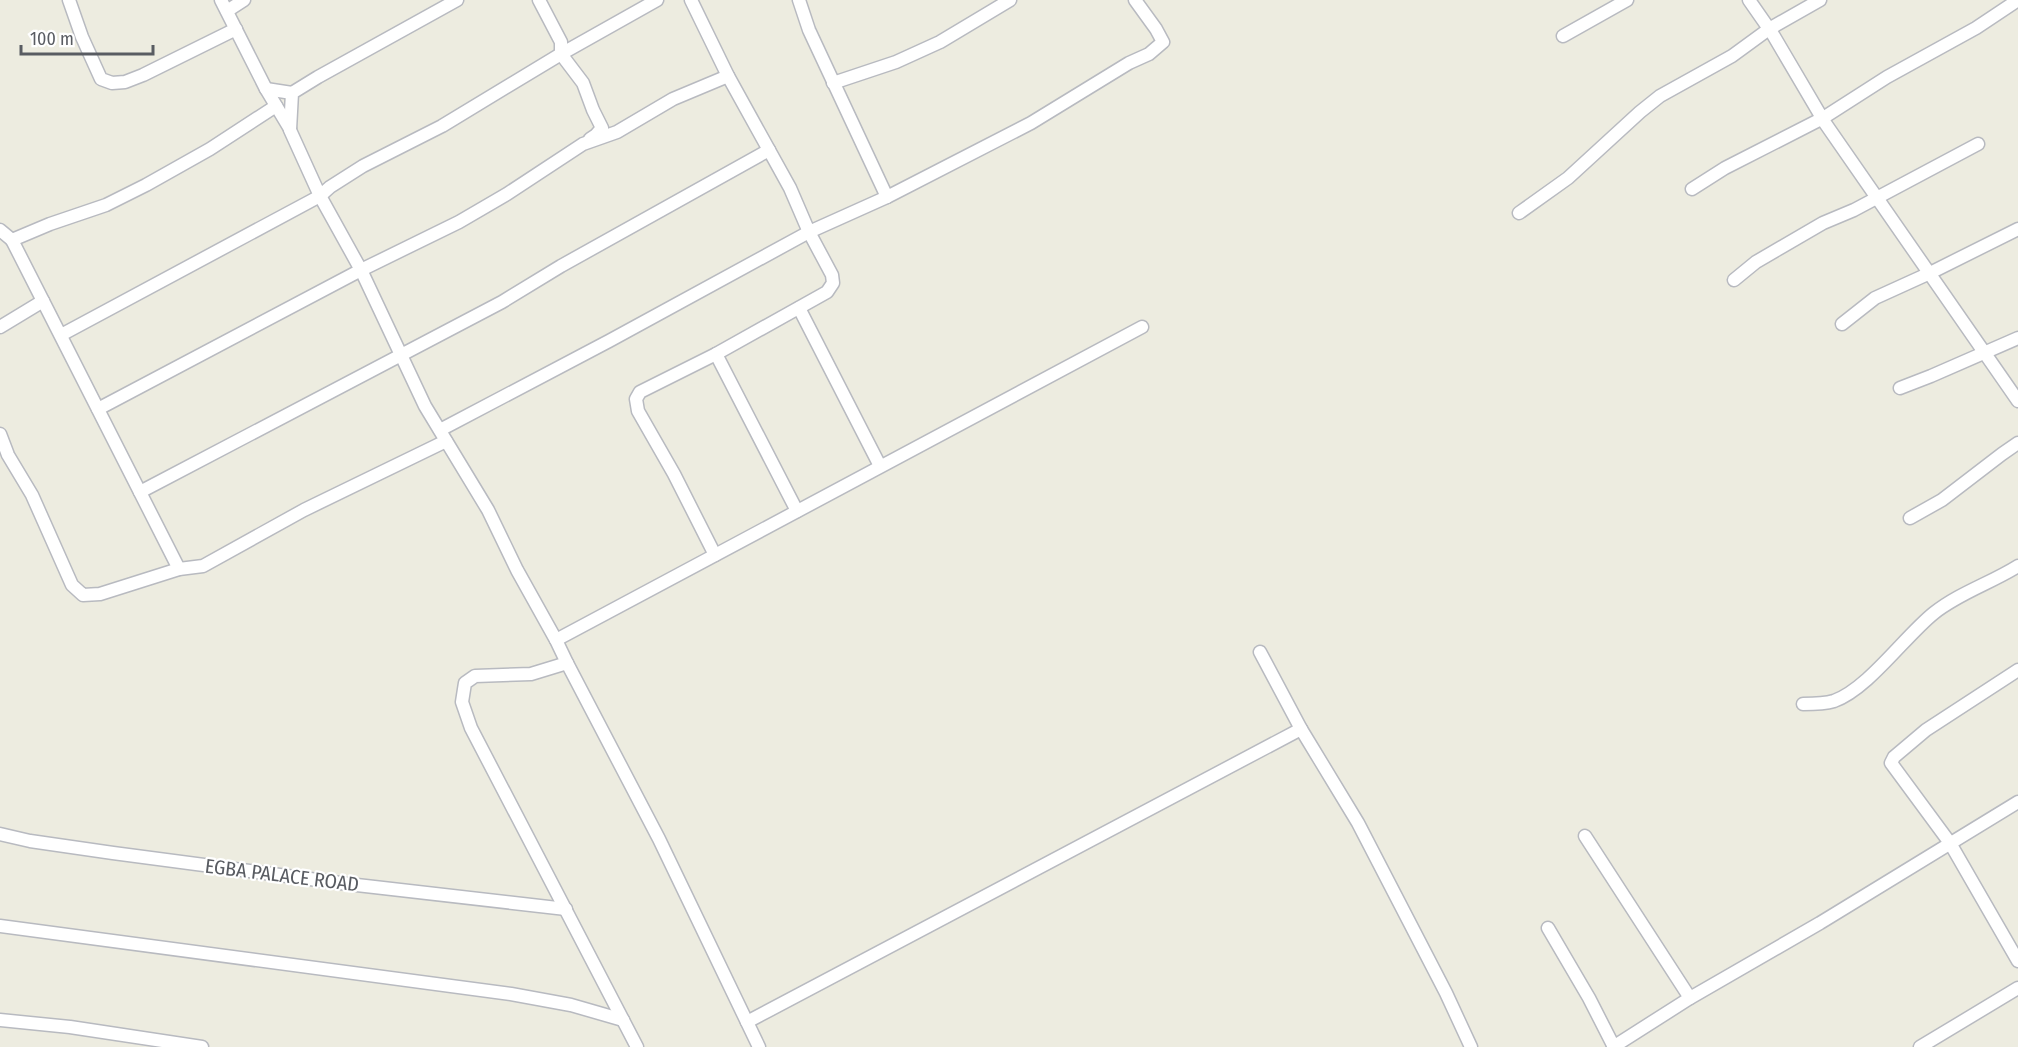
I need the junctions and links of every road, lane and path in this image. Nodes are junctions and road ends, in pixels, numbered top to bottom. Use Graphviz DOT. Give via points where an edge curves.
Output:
graph roads {
  1 [pos="69,0"];
  2 [pos="244,0"];
  3 [pos="457,0"];
  4 [pos="539,0"];
  5 [pos="657,0"];
  6 [pos="691,0"];
  7 [pos="799,0"];
  8 [pos="1010,0"];
  9 [pos="1135,0"];
  10 [pos="1627,0"];
  11 [pos="1749,0"];
  12 [pos="1820,0"];
  13 [pos="2018,0"];
  14 [pos="224,5"];
  15 [pos="236,29"];
  16 [pos="1769,30"];
  17 [pos="1563,36"];
  18 [pos="561,54"];
  19 [pos="729,76"];
  20 [pos="833,83"];
  21 [pos="266,89"];
  22 [pos="292,93"];
  23 [pos="276,106"];
  24 [pos="1822,118"];
  25 [pos="290,130"];
  26 [pos="1978,144"];
  27 [pos="769,150"];
  28 [pos="1692,189"];
  29 [pos="320,196"];
  30 [pos="887,197"];
  31 [pos="1877,197"];
  32 [pos="474,209"];
  33 [pos="1519,213"];
  34 [pos="2018,229"];
  35 [pos="0,230"];
  36 [pos="809,232"];
  37 [pos="12,240"];
  38 [pos="361,270"];
  39 [pos="1930,273"];
  40 [pos="1734,280"];
  41 [pos="43,301"];
  42 [pos="799,308"];
  43 [pos="1842,324"];
  44 [pos="0,327"];
  45 [pos="1142,327"];
  46 [pos="61,335"];
  47 [pos="2018,338"];
  48 [pos="1985,353"];
  49 [pos="716,354"];
  50 [pos="402,355"];
  51 [pos="1900,388"];
  52 [pos="2018,401"];
  53 [pos="98,409"];
  54 [pos="0,434"];
  55 [pos="443,436"];
  56 [pos="2018,444"];
  57 [pos="880,466"];
  58 [pos="140,492"];
  59 [pos="797,511"];
  60 [pos="1910,518"];
  61 [pos="715,555"];
  62 [pos="2018,566"];
  63 [pos="179,568"];
  64 [pos="556,640"];
  65 [pos="1260,652"];
  66 [pos="567,663"];
  67 [pos="2018,670"];
  68 [pos="1803,704"];
  69 [pos="1300,729"];
  70 [pos="2018,802"];
  71 [pos="0,834"];
  72 [pos="1585,836"];
  73 [pos="1950,843"];
  74 [pos="566,909"];
  75 [pos="0,926"];
  76 [pos="1548,928"];
  77 [pos="2018,960"];
  78 [pos="2018,988"];
  79 [pos="1690,998"];
  80 [pos="0,1020"];
  81 [pos="623,1020"];
  82 [pos="747,1022"];
  83 [pos="202,1047"];
  84 [pos="637,1047"];
  85 [pos="759,1047"];
  86 [pos="1471,1047"];
  87 [pos="1613,1047"];
  88 [pos="1920,1047"];
  1 -- 15 [label="street" via="101,79 112,83 143,75"];
  2 -- 14 [label="street"];
  3 -- 22 [label="street"];
  4 -- 18 [label="street" via="561,42"];
  5 -- 18 [label="street"];
  6 -- 19 [label="street"];
  7 -- 20 [label="street"];
  8 -- 20 [label="street" via="922,50"];
  9 -- 30 [label="street" via="1163,42 1149,54 1031,123"];
  10 -- 17 [label="street"];
  11 -- 16 [label="street"];
  12 -- 16 [label="street"];
  13 -- 24 [label="street"];
  14 -- 15 [label="street"];
  15 -- 21 [label="street"];
  16 -- 24 [label="street"];
  16 -- 33 [label="street" via="1732,56 1660,96 1568,178"];
  18 -- 29 [label="street" via="442,126 363,166"];
  18 -- 32 [label="street" via="583,83 602,128"];
  19 -- 27 [label="street"];
  19 -- 38 [label="street" via="673,99 617,132 583,144 459,222"];
  20 -- 30 [label="street"];
  21 -- 22 [label="street"];
  21 -- 23 [label="street"];
  22 -- 25 [label="street"];
  23 -- 25 [label="street"];
  23 -- 37 [label="street" via="146,185 106,205"];
  24 -- 28 [label="street"];
  24 -- 31 [label="street"];
  25 -- 29 [label="street"];
  26 -- 31 [label="street"];
  27 -- 36 [label="street"];
  27 -- 50 [label="street"];
  29 -- 38 [label="street"];
  29 -- 46 [label="street"];
  30 -- 36 [label="street"];
  31 -- 39 [label="street"];
  31 -- 40 [label="street" via="1798,237"];
  34 -- 39 [label="street"];
  35 -- 37 [label="street"];
  36 -- 42 [label="street" via="833,283 827,292"];
  36 -- 55 [label="street"];
  37 -- 41 [label="street"];
  38 -- 50 [label="street"];
  38 -- 53 [label="street"];
  39 -- 43 [label="street" via="1875,298"];
  39 -- 48 [label="street"];
  41 -- 44 [label="street"];
  41 -- 46 [label="street"];
  42 -- 49 [label="street"];
  42 -- 57 [label="street"];
  45 -- 57 [label="street"];
  46 -- 53 [label="street"];
  47 -- 48 [label="street"];
  48 -- 51 [label="street"];
  48 -- 52 [label="street"];
  49 -- 59 [label="street"];
  49 -- 61 [label="street" via="640,392 636,399 638,411"];
  50 -- 55 [label="street"];
  50 -- 58 [label="street"];
  53 -- 58 [label="street"];
  54 -- 63 [label="street" via="72,585 83,595 100,594"];
  55 -- 63 [label="street" via="203,566"];
  55 -- 64 [label="street" via="488,510"];
  56 -- 60 [label="street" via="1942,500"];
  57 -- 59 [label="street"];
  58 -- 63 [label="street"];
  59 -- 61 [label="street"];
  61 -- 64 [label="street"];
  62 -- 68 [label="street" via="1934,612 1867,679 1840,698"];
  64 -- 66 [label="street"];
  65 -- 69 [label="street"];
  66 -- 74 [label="street" via="531,674 475,676 465,683 462,702 471,728"];
  66 -- 82 [label="street" via="659,839"];
  67 -- 73 [label="street" via="1926,730 1891,761"];
  69 -- 82 [label="street"];
  69 -- 86 [label="street" via="1358,823"];
  70 -- 73 [label="street"];
  71 -- 74 [label="street, EGBA PALACE ROAD" via="113,853"];
  72 -- 79 [label="street"];
  73 -- 77 [label="street"];
  73 -- 79 [label="street"];
  74 -- 81 [label="street"];
  75 -- 81 [label="street" via="511,994"];
  76 -- 87 [label="street" via="1590,998"];
  78 -- 88 [label="street"];
  79 -- 87 [label="street"];
  80 -- 83 [label="street"];
  81 -- 84 [label="street"];
  82 -- 85 [label="street"];
}
